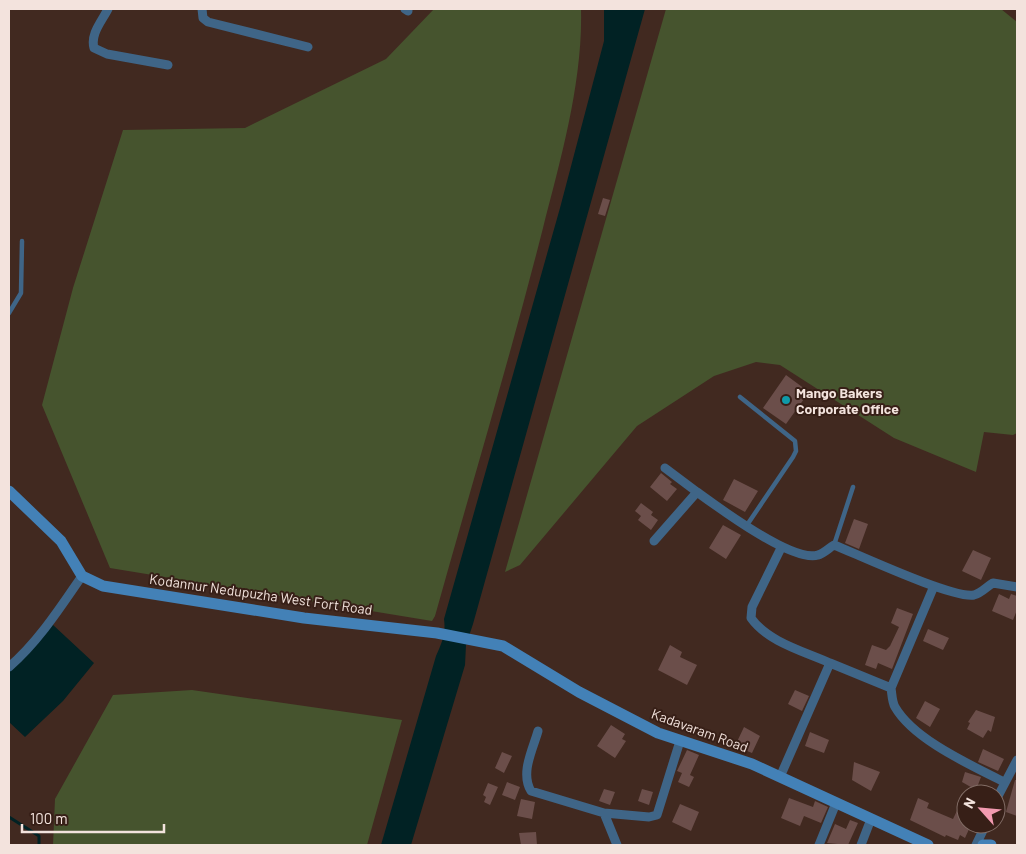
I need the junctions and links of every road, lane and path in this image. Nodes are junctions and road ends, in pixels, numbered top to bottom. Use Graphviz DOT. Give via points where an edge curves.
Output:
graph roads {
  1 [pos="108,9"];
  2 [pos="202,9"];
  3 [pos="308,47"];
  4 [pos="168,65"];
  5 [pos="22,242"];
  6 [pos="9,313"];
  7 [pos="740,397"];
  8 [pos="666,468"];
  9 [pos="853,487"];
  10 [pos="9,491"];
  11 [pos="697,492"];
  12 [pos="747,525"];
  13 [pos="654,540"];
  14 [pos="834,545"];
  15 [pos="781,548"];
  16 [pos="82,576"];
  17 [pos="934,586"];
  18 [pos="1017,587"];
  19 [pos="437,633"];
  20 [pos="830,663"];
  21 [pos="9,667"];
  22 [pos="891,688"];
  23 [pos="538,731"];
  24 [pos="680,741"];
  25 [pos="1017,760"];
  26 [pos="780,777"];
  27 [pos="1004,782"];
  28 [pos="836,803"];
  29 [pos="604,813"];
  30 [pos="871,819"];
  31 [pos="617,845"];
  32 [pos="820,845"];
  33 [pos="861,845"];
  34 [pos="928,845"];
  35 [pos="983,845"];
  36 [pos="991,845"];
  1 -- 4 [label="street" via="94,33 92,42 98,52"];
  2 -- 3 [label="street" via="203,18 208,22"];
  5 -- 6 [label="lane" via="21,293"];
  7 -- 12 [label="lane" via="795,441 796,446 793,457"];
  8 -- 11 [label="street"];
  9 -- 14 [label="lane"];
  10 -- 16 [label="main road" via="60,541"];
  11 -- 12 [label="street"];
  11 -- 13 [label="street"];
  12 -- 15 [label="street"];
  14 -- 15 [label="street" via="817,556"];
  14 -- 17 [label="street"];
  15 -- 20 [label="street" via="752,607 750,618 758,628 773,637"];
  16 -- 19 [label="main road, Kodannur Nedupuzha West Fort Road" via="103,586 304,618"];
  16 -- 21 [label="street" via="51,620"];
  17 -- 18 [label="street" via="968,595 981,592 993,583"];
  17 -- 22 [label="street"];
  19 -- 24 [label="main road, Kadavaram Road" via="503,646 579,692"];
  20 -- 22 [label="street"];
  20 -- 26 [label="street"];
  22 -- 27 [label="street" via="894,705 925,738"];
  23 -- 29 [label="street" via="525,774 531,790"];
  24 -- 26 [label="main road, Kadavaram Road" via="752,764"];
  24 -- 29 [label="street" via="657,815 649,818"];
  25 -- 27 [label="street"];
  26 -- 28 [label="main road, Kadavaram Road"];
  28 -- 30 [label="main road, Kadavaram Road"];
  28 -- 32 [label="street"];
  29 -- 31 [label="street"];
  30 -- 33 [label="street"];
  30 -- 34 [label="main road, Kadavaram Road"];
  35 -- 36 [label="main road"];
}
